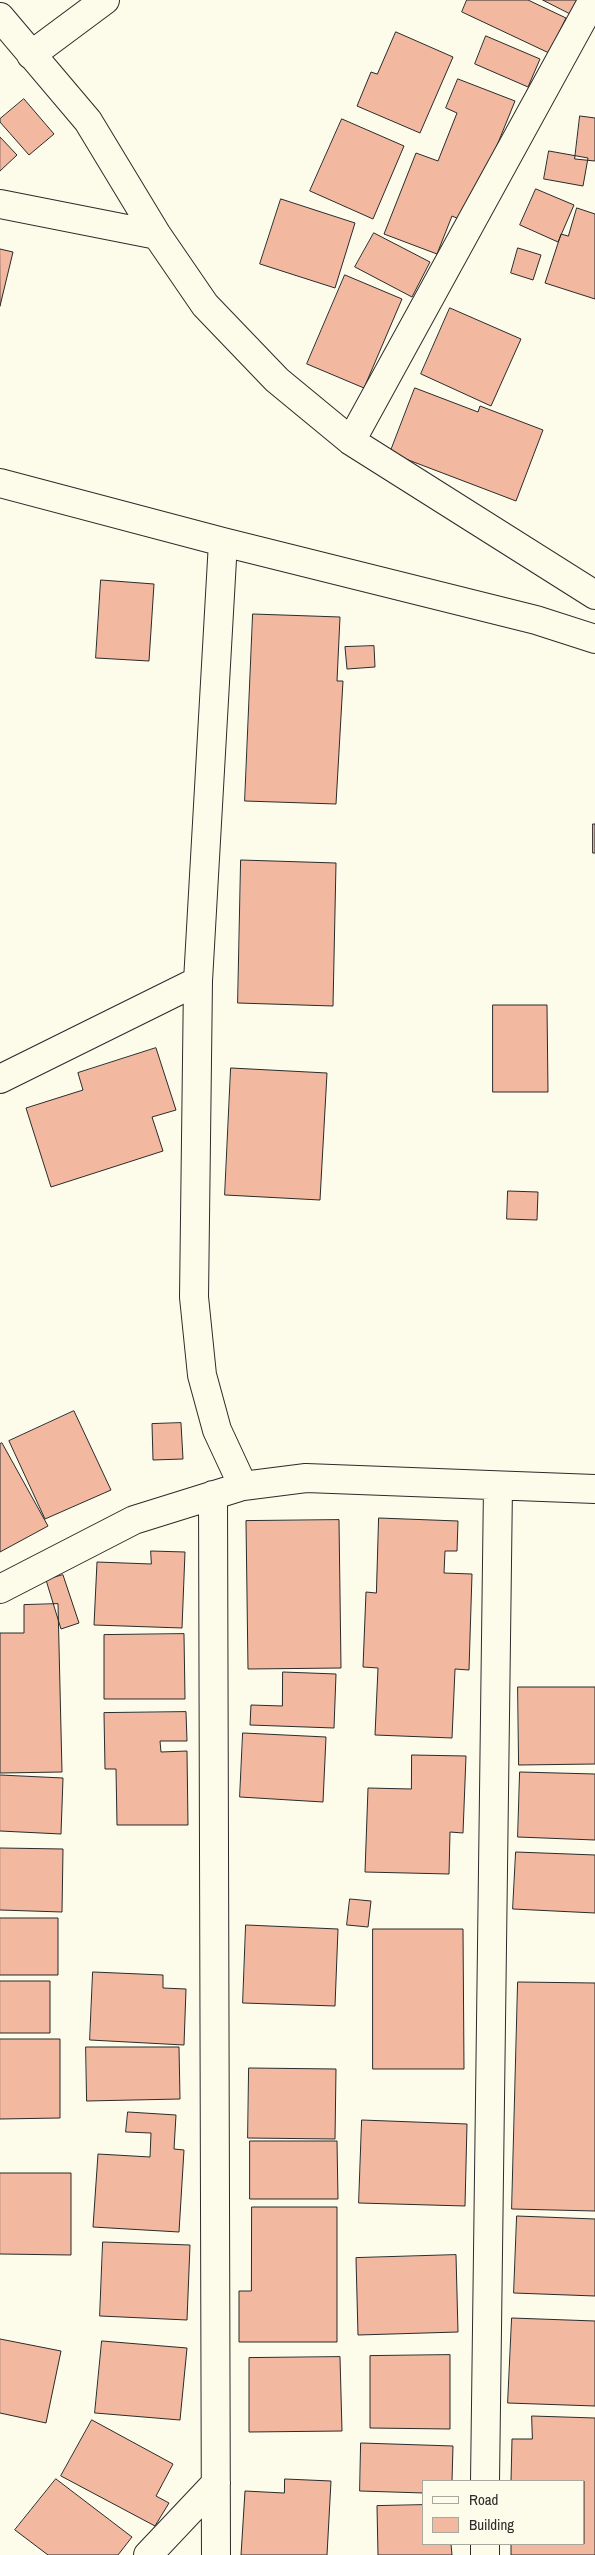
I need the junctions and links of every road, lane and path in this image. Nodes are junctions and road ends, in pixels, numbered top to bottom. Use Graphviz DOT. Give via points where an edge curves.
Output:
graph roads {
  1 [pos="105,0"];
  2 [pos="593,0"];
  3 [pos="0,17"];
  4 [pos="31,55"];
  5 [pos="0,204"];
  6 [pos="157,235"];
  7 [pos="351,442"];
  8 [pos="0,483"];
  9 [pos="223,542"];
  10 [pos="595,596"];
  11 [pos="595,639"];
  12 [pos="198,981"];
  13 [pos="0,1079"];
  14 [pos="243,1486"];
  15 [pos="498,1486"];
  16 [pos="595,1489"];
  17 [pos="213,1495"];
  18 [pos="0,1589"];
  19 [pos="485,2480"];
  20 [pos="216,2483"];
  21 [pos="148,2555"];
  22 [pos="216,2555"];
  1 -- 4 [label="street"];
  2 -- 7 [label="street"];
  3 -- 4 [label="street"];
  4 -- 6 [label="street" via="88,121"];
  5 -- 6 [label="street"];
  6 -- 7 [label="street" via="205,305 277,380"];
  7 -- 10 [label="street"];
  8 -- 9 [label="street"];
  9 -- 11 [label="street" via="536,620"];
  9 -- 12 [label="street"];
  12 -- 13 [label="street"];
  12 -- 14 [label="street" via="195,1306 202,1374 217,1430"];
  14 -- 15 [label="street" via="306,1478"];
  14 -- 17 [label="street"];
  15 -- 16 [label="street"];
  15 -- 19 [label="street"];
  17 -- 18 [label="street" via="134,1520"];
  17 -- 20 [label="street"];
  20 -- 21 [label="street"];
  20 -- 22 [label="street"];
}
